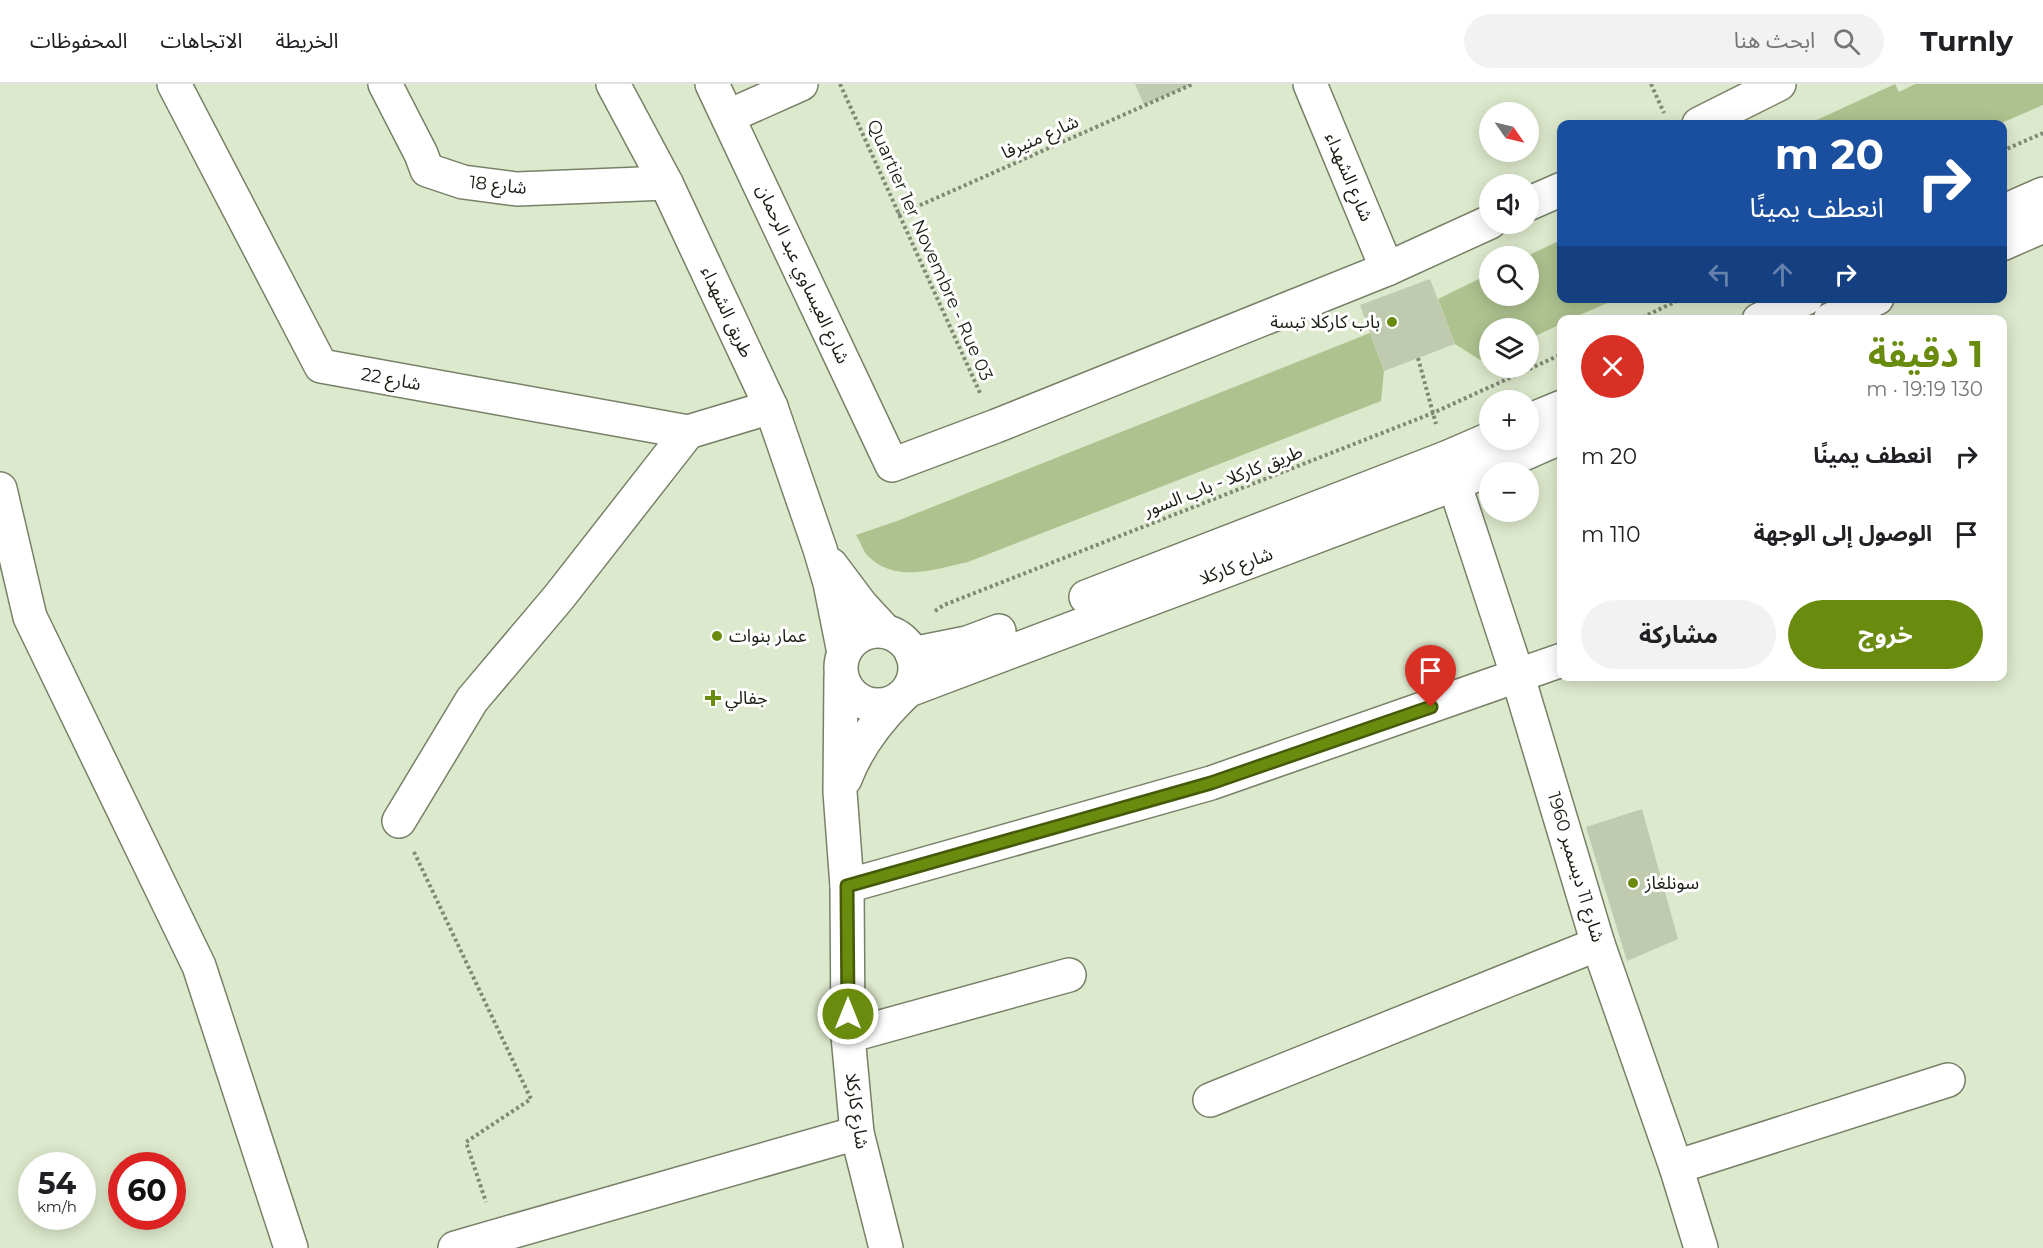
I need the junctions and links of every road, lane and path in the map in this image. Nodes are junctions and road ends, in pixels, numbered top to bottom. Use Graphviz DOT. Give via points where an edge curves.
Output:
graph roads {
  1 [pos="174,84"];
  2 [pos="385,84"];
  3 [pos="613,84"];
  4 [pos="712,84"];
  5 [pos="801,84"];
  6 [pos="840,84"];
  7 [pos="1193,84"];
  8 [pos="1310,84"];
  9 [pos="1651,84"];
  10 [pos="1779,84"];
  11 [pos="1665,114"];
  12 [pos="729,116"];
  13 [pos="1707,120"];
  14 [pos="2043,133"];
  15 [pos="2007,149"];
  16 [pos="666,183"];
  17 [pos="1557,191"];
  18 [pos="2043,194"];
  19 [pos="1539,199"];
  20 [pos="2007,210"];
  21 [pos="898,215"];
  22 [pos="2043,226"];
  23 [pos="1479,227"];
  24 [pos="2007,242"];
  25 [pos="1388,269"];
  26 [pos="1673,303"];
  27 [pos="1795,303"];
  28 [pos="1866,303"];
  29 [pos="1647,315"];
  30 [pos="1770,315"];
  31 [pos="1841,315"];
  32 [pos="1557,356"];
  33 [pos="1418,358"];
  34 [pos="771,407"];
  35 [pos="1557,409"];
  36 [pos="1433,413"];
  37 [pos="1539,417"];
  38 [pos="996,426"];
  39 [pos="688,432"];
  40 [pos="1557,439"];
  41 [pos="1479,448"];
  42 [pos="1451,471"];
  43 [pos="0,489"];
  44 [pos="820,549"];
  45 [pos="898,640"];
  46 [pos="1557,662"];
  47 [pos="842,665"];
  48 [pos="1518,677"];
  49 [pos="904,694"];
  50 [pos="840,792"];
  51 [pos="399,821"];
  52 [pos="847,886"];
  53 [pos="1598,944"];
  54 [pos="1069,975"];
  55 [pos="848,1036"];
  56 [pos="1948,1080"];
  57 [pos="1210,1100"];
  58 [pos="857,1133"];
  59 [pos="1676,1167"];
  60 [pos="498,1235"];
  61 [pos="291,1248"];
  62 [pos="455,1248"];
  63 [pos="886,1248"];
  64 [pos="1701,1248"];
  1 -- 39 [label="street, شارع 22" via="321,366"];
  2 -- 16 [label="street, شارع 18" via="427,170 463,182 517,189"];
  3 -- 16 [label="street, طريق الشهداء"];
  4 -- 12 [label="street, شارع العيساوي عبد الرحمان"];
  5 -- 12 [label="street"];
  6 -- 21 [label="path, Quartier 1er Novembre - Rue 03"];
  7 -- 21 [label="path, شارع منيرفا"];
  8 -- 25 [label="street, شارع الشهداء"];
  9 -- 11 [label="path"];
  10 -- 13 [label="street"];
  12 -- 38 [label="street, شارع العيساوي عبد الرحمان" via="892,465"];
  14 -- 15 [label="path"];
  16 -- 34 [label="street, طريق الشهداء"];
  17 -- 19 [label="street"];
  18 -- 20 [label="street"];
  21 -- 38 [label="path, Quartier 1er Novembre - Rue 03"];
  22 -- 24 [label="street"];
  23 -- 25 [label="street"];
  25 -- 38 [label="street"];
  26 -- 29 [label="path"];
  27 -- 30 [label="street"];
  28 -- 31 [label="street"];
  32 -- 36 [label="path, طريق كاركلا - باب السور"];
  33 -- 36 [label="path"];
  34 -- 39 [label="street, شارع 22"];
  34 -- 44 [label="street, طريق الشهداء"];
  35 -- 37 [label="street"];
  36 -- 42 [label="path"];
  36 -- 45 [label="path, طريق كاركلا - باب السور" via="944,605"];
  39 -- 51 [label="street" via="559,597 472,700"];
  40 -- 42 [label="street, شارع كاركلا"];
  41 -- 42 [label="street, شارع كاركلا"];
  42 -- 45 [label="street, شارع كاركلا" via="985,637 958,645"];
  42 -- 48 [label="street, شارع 11 ديسمبر 1960"];
  42 -- 49 [label="street, شارع كاركلا"];
  43 -- 61 [label="street" via="30,616 199,966"];
  44 -- 45 [label="street" via="840,578"];
  44 -- 47 [label="street, شارع كاركلا" via="835,606"];
  45 -- 47 [label="street" via="873,631 860,635 851,642"];
  45 -- 49 [label="street" via="915,666 914,678"];
  46 -- 48 [label="street"];
  47 -- 49 [label="street" via="846,688 865,703 877,706"];
  47 -- 50 [label="street, شارع كاركلا"];
  48 -- 52 [label="street" via="1211,783"];
  48 -- 53 [label="street, شارع 11 ديسمبر 1960"];
  49 -- 50 [label="street" via="857,750"];
  50 -- 52 [label="street, شارع كاركلا"];
  51 -- 60 [label="path" via="531,1099 466,1142"];
  52 -- 55 [label="street, شارع كاركلا"];
  53 -- 57 [label="street"];
  53 -- 59 [label="street, شارع 11 ديسمبر 1960"];
  54 -- 55 [label="street"];
  55 -- 58 [label="street, شارع كاركلا"];
  56 -- 59 [label="street"];
  58 -- 60 [label="street"];
  58 -- 63 [label="street, شارع كاركلا"];
  59 -- 64 [label="street, شارع 11 ديسمبر 1960"];
  60 -- 62 [label="street"];
}
